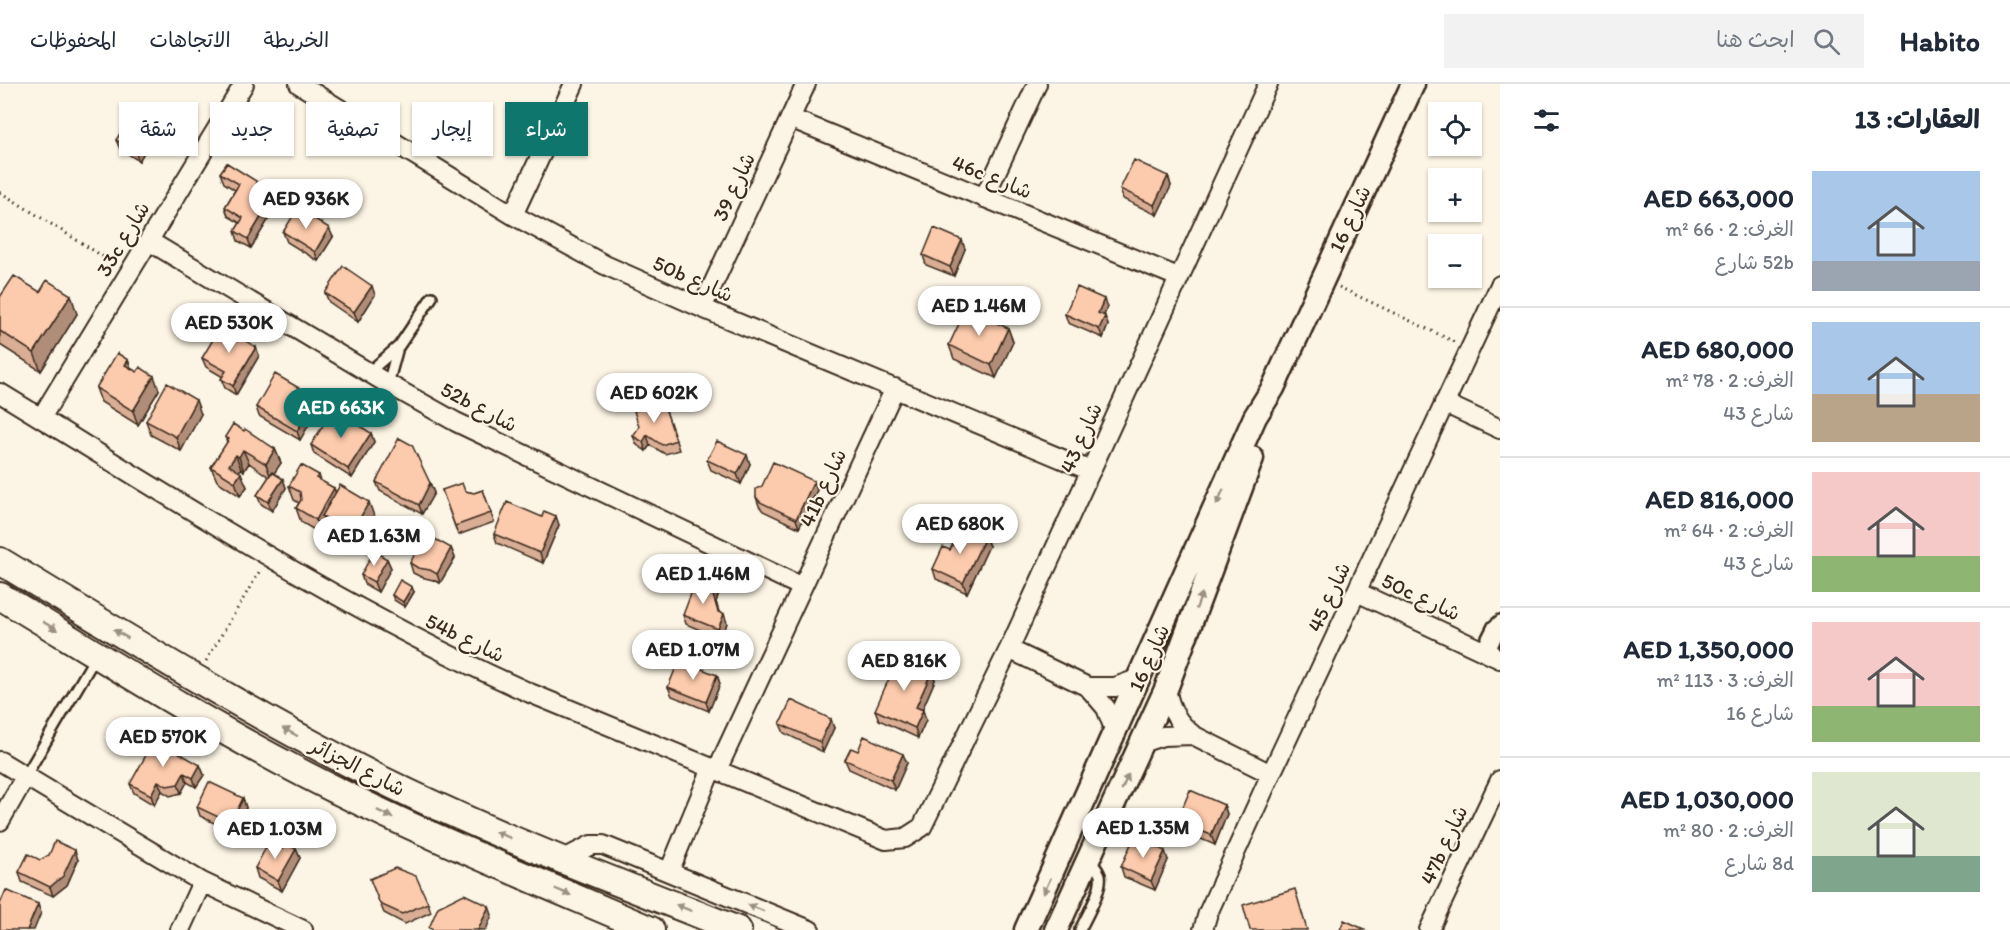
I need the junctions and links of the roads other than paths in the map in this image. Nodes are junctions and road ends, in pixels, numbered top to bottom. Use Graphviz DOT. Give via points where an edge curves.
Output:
graph roads {
  1 [pos="244,84"];
  2 [pos="299,84"];
  3 [pos="574,84"];
  4 [pos="806,84"];
  5 [pos="1037,84"];
  6 [pos="1268,84"];
  7 [pos="1413,84"];
  8 [pos="790,118"];
  9 [pos="984,198"];
  10 [pos="513,215"];
  11 [pos="148,241"];
  12 [pos="1178,277"];
  13 [pos="1500,285"];
  14 [pos="432,297"];
  15 [pos="702,308"];
  16 [pos="399,346"];
  17 [pos="369,372"];
  18 [pos="388,384"];
  19 [pos="895,388"];
  20 [pos="1273,388"];
  21 [pos="0,393"];
  22 [pos="1444,403"];
  23 [pos="40,418"];
  24 [pos="1500,429"];
  25 [pos="1091,471"];
  26 [pos="0,561"];
  27 [pos="802,587"];
  28 [pos="1357,592"];
  29 [pos="0,596"];
  30 [pos="1500,620"];
  31 [pos="1500,629"];
  32 [pos="1009,649"];
  33 [pos="97,654"];
  34 [pos="1490,654"];
  35 [pos="1140,678"];
  36 [pos="1088,687"];
  37 [pos="1166,689"];
  38 [pos="1116,734"];
  39 [pos="1193,735"];
  40 [pos="1144,742"];
  41 [pos="0,761"];
  42 [pos="715,769"];
  43 [pos="1271,774"];
  44 [pos="25,777"];
  45 [pos="1500,780"];
  46 [pos="931,809"];
  47 [pos="0,821"];
  48 [pos="564,859"];
  49 [pos="1089,859"];
  50 [pos="669,872"];
  51 [pos="202,882"];
  52 [pos="180,930"];
  53 [pos="303,930"];
  54 [pos="651,930"];
  55 [pos="738,930"];
  56 [pos="810,930"];
  57 [pos="1026,930"];
  58 [pos="1056,930"];
  59 [pos="1080,930"];
  60 [pos="1203,930"];
  61 [pos="1429,930"];
  1 -- 11 [label="street, 33c شارع"];
  2 -- 10 [label="street, 50b شارع"];
  3 -- 10 [label="street"];
  4 -- 8 [label="street, شارع 39"];
  5 -- 9 [label="street"];
  6 -- 12 [label="street, شارع 43"];
  7 -- 20 [label="street, شارع 16"];
  8 -- 9 [label="street, 46c شارع"];
  8 -- 15 [label="street, شارع 39"];
  9 -- 12 [label="street, 46c شارع"];
  10 -- 15 [label="street, 50b شارع" via="605,265"];
  11 -- 17 [label="street, 52b شارع"];
  11 -- 23 [label="street, 33c شارع"];
  12 -- 25 [label="street, شارع 43"];
  13 -- 22 [label="street, شارع 45"];
  14 -- 16 [label="lane"];
  15 -- 19 [label="street, 50b شارع"];
  16 -- 17 [label="lane"];
  16 -- 18 [label="lane"];
  17 -- 18 [label="street, 52b شارع"];
  18 -- 27 [label="street, 52b شارع" via="519,453"];
  19 -- 25 [label="street, 50b شارع"];
  19 -- 27 [label="street, 41b شارع"];
  20 -- 35 [label="street, شارع 16, one-way" via="1255,417"];
  37 -- 20 [label="street, شارع 16, one-way" via="1261,435"];
  21 -- 23 [label="street, 54b شارع"];
  22 -- 24 [label="street"];
  22 -- 28 [label="street, شارع 45"];
  23 -- 42 [label="street, 54b شارع" via="268,557 416,639 472,667"];
  25 -- 32 [label="street, شارع 43"];
  48 -- 26 [label="main road, شارع الجزائر, one-way" via="380,778 279,726"];
  27 -- 42 [label="street, 41b شارع"];
  28 -- 34 [label="street, 50c شارع"];
  28 -- 43 [label="street, شارع 45"];
  29 -- 33 [label="main road, شارع الجزائر, one-way"];
  30 -- 34 [label="lane" via="1493,626"];
  31 -- 34 [label="lane"];
  32 -- 36 [label="street"];
  32 -- 46 [label="street, شارع 43"];
  33 -- 44 [label="lane"];
  33 -- 54 [label="main road, شارع الجزائر, one-way" via="236,738 364,805"];
  35 -- 36 [label="street" via="1115,687"];
  35 -- 38 [label="street, شارع 16"];
  36 -- 38 [label="street" via="1106,708"];
  37 -- 39 [label="street" via="1177,720"];
  37 -- 40 [label="street, شارع 16"];
  38 -- 57 [label="street, شارع 16, one-way"];
  39 -- 40 [label="street" via="1173,734"];
  39 -- 43 [label="street"];
  49 -- 40 [label="street, شارع 16, one-way"];
  41 -- 44 [label="street"];
  42 -- 46 [label="street, 54b شارع" via="886,840 905,838 922,827"];
  42 -- 50 [label="street, 41b شارع"];
  43 -- 60 [label="street, شارع 45"];
  44 -- 47 [label="street"];
  44 -- 51 [label="street"];
  45 -- 61 [label="street, 47b شارع"];
  48 -- 50 [label="street" via="597,844"];
  55 -- 48 [label="main road, شارع الجزائر, one-way"];
  49 -- 58 [label="street, شارع 16"];
  49 -- 59 [label="lane" via="1100,882"];
  56 -- 50 [label="street, one-way"];
  51 -- 52 [label="street"];
  51 -- 53 [label="street"];
}
